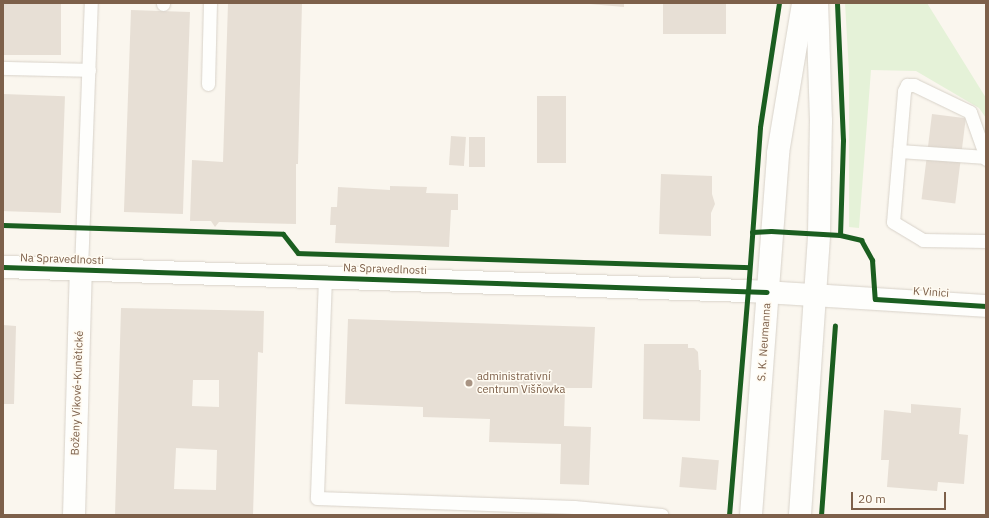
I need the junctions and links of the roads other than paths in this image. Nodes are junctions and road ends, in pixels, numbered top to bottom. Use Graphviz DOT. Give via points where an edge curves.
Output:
graph roads {
  1 [pos="91,3"];
  2 [pos="210,3"];
  3 [pos="803,3"];
  4 [pos="817,3"];
  5 [pos="3,68"];
  6 [pos="89,70"];
  7 [pos="208,84"];
  8 [pos="899,151"];
  9 [pos="986,158"];
  10 [pos="986,241"];
  11 [pos="3,267"];
  12 [pos="81,270"];
  13 [pos="324,277"];
  14 [pos="767,292"];
  15 [pos="815,295"];
  16 [pos="986,306"];
  17 [pos="74,515"];
  18 [pos="662,515"];
  19 [pos="751,515"];
  20 [pos="800,515"];
  1 -- 6 [label="lane"];
  2 -- 7 [label="lane"];
  3 -- 14 [label="street, S. K. Neumanna" via="778,152"];
  4 -- 15 [label="street" via="821,121"];
  5 -- 6 [label="lane"];
  6 -- 12 [label="lane"];
  8 -- 9 [label="lane"];
  8 -- 9 [label="lane" via="904,91 907,85 914,85 970,112"];
  8 -- 10 [label="lane" via="892,222 923,240"];
  11 -- 12 [label="street, Na Spravedlnosti"];
  12 -- 13 [label="street, Na Spravedlnosti"];
  12 -- 17 [label="street, Boženy Vikové-Kunětické"];
  13 -- 14 [label="street, Na Spravedlnosti"];
  13 -- 18 [label="lane" via="317,498 574,507"];
  14 -- 15 [label="street, Na Spravedlnosti"];
  14 -- 19 [label="street, S. K. Neumanna"];
  15 -- 16 [label="street, K Vinici"];
  15 -- 20 [label="street"];
}
